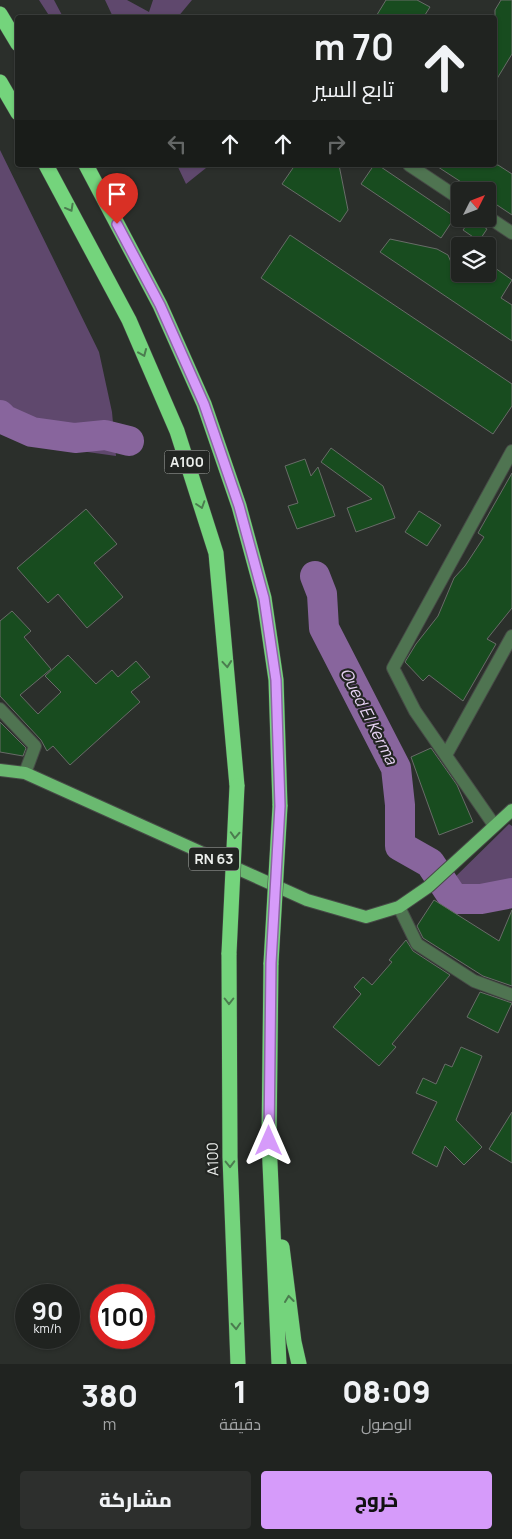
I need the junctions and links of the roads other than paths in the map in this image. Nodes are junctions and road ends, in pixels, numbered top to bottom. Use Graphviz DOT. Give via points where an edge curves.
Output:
graph roads {
  1 [pos="0,14"];
  2 [pos="15,39"];
  3 [pos="0,82"];
  4 [pos="15,108"];
  5 [pos="47,167"];
  6 [pos="87,167"];
  7 [pos="412,167"];
  8 [pos="451,193"];
  9 [pos="496,222"];
  10 [pos="512,233"];
  11 [pos="512,451"];
  12 [pos="512,636"];
  13 [pos="0,708"];
  14 [pos="446,755"];
  15 [pos="0,770"];
  16 [pos="25,773"];
  17 [pos="512,810"];
  18 [pos="494,825"];
  19 [pos="399,906"];
  20 [pos="512,995"];
  21 [pos="269,1141"];
  22 [pos="238,1364"];
  23 [pos="278,1364"];
  24 [pos="299,1364"];
  1 -- 2 [label="highway"];
  3 -- 4 [label="highway"];
  5 -- 22 [label="highway, A100 / A100, one-way, bridge" via="129,320 177,431 216,553 237,786 229,953 230,1157"];
  6 -- 21 [label="highway, A100, bridge" via="160,305 204,404 239,506 264,598 276,680 280,806 271,963"];
  7 -- 8 [label="street"];
  9 -- 10 [label="street"];
  11 -- 14 [label="street" via="393,668 415,711"];
  12 -- 14 [label="street"];
  13 -- 16 [label="street" via="35,746"];
  14 -- 18 [label="street"];
  15 -- 16 [label="main road, RN 63"];
  16 -- 19 [label="main road, RN 63" via="307,900 366,917"];
  17 -- 18 [label="main road, RN 63"];
  18 -- 19 [label="main road, RN 63" via="428,887"];
  19 -- 20 [label="street" via="417,944 474,981"];
  21 -- 23 [label="highway, A100"];
  24 -- 21 [label="highway, one-way"];
}
